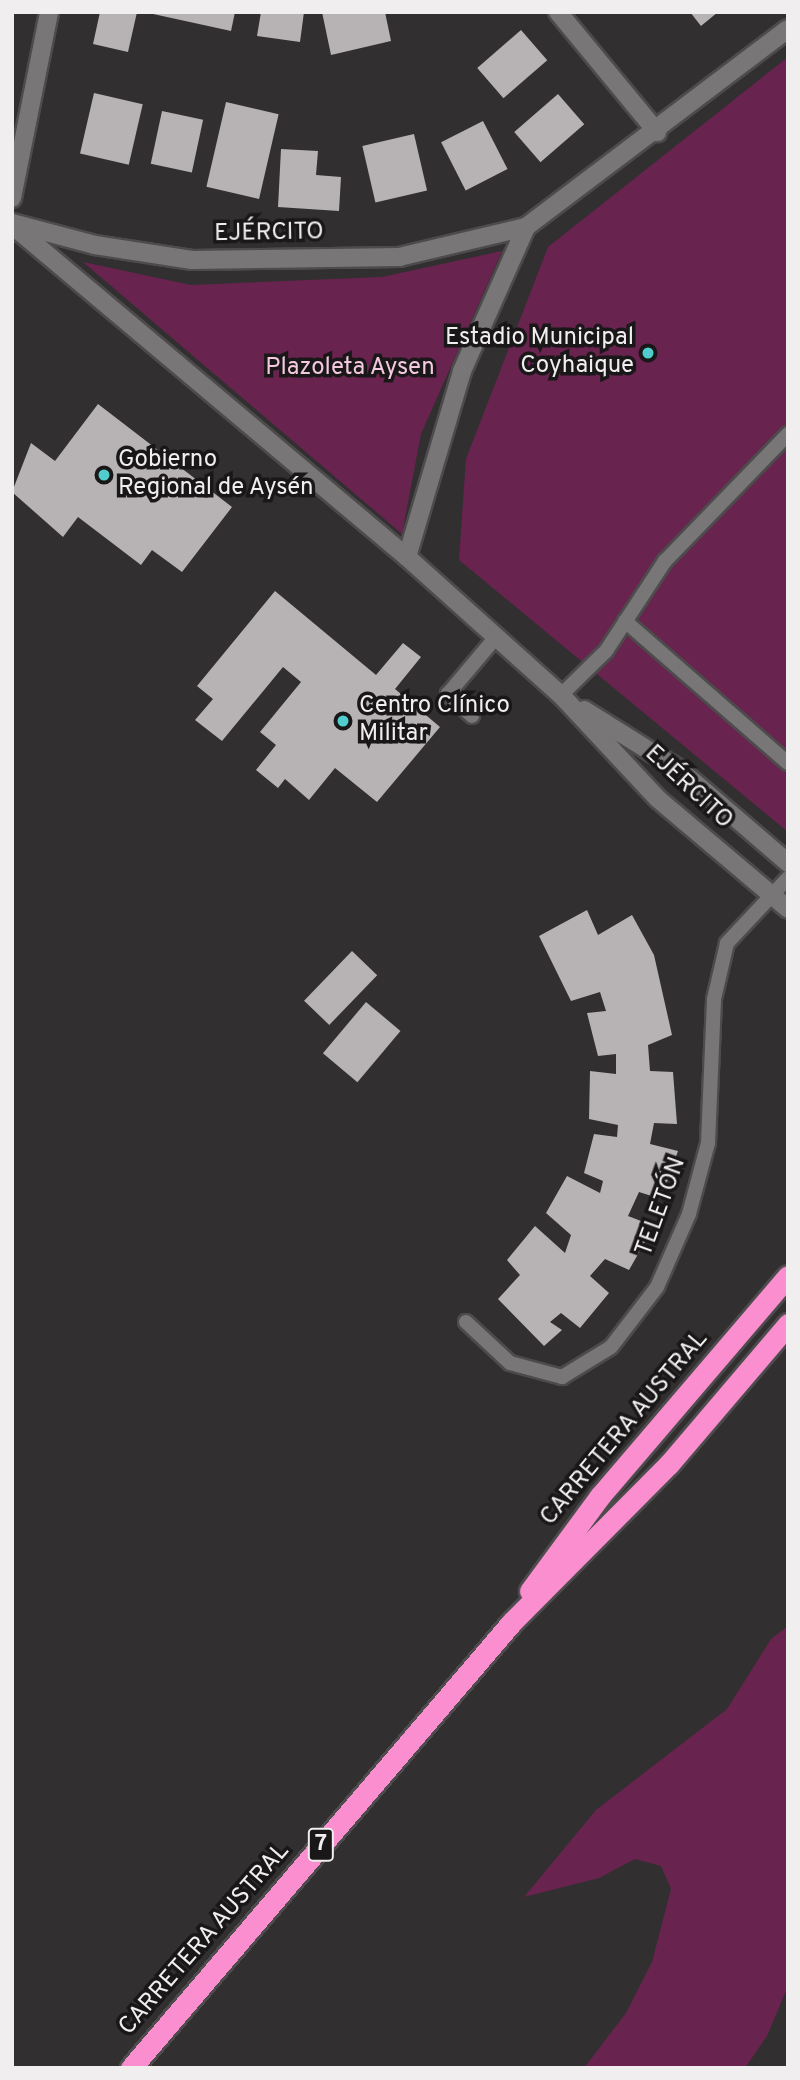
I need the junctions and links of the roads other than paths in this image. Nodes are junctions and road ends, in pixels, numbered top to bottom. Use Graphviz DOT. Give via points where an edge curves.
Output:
graph roads {
  1 [pos="49,12"];
  2 [pos="558,12"];
  3 [pos="788,29"];
  4 [pos="657,132"];
  5 [pos="12,198"];
  6 [pos="12,224"];
  7 [pos="526,227"];
  8 [pos="788,434"];
  9 [pos="407,557"];
  10 [pos="625,621"];
  11 [pos="496,637"];
  12 [pos="561,695"];
  13 [pos="472,716"];
  14 [pos="788,763"];
  15 [pos="788,863"];
  16 [pos="788,878"];
  17 [pos="772,895"];
  18 [pos="788,909"];
  19 [pos="788,1276"];
  20 [pos="466,1322"];
  21 [pos="788,1324"];
  22 [pos="511,1623"];
  23 [pos="131,2068"];
  1 -- 5 [label="street"];
  2 -- 4 [label="street"];
  3 -- 4 [label="street, EJÉRCITO"];
  4 -- 7 [label="street, EJÉRCITO"];
  6 -- 7 [label="street, EJÉRCITO" via="95,245 192,260 400,257"];
  6 -- 9 [label="street, EJÉRCITO"];
  7 -- 9 [label="street, EJÉRCITO" via="461,371"];
  8 -- 10 [label="lane" via="665,561"];
  9 -- 11 [label="street, EJÉRCITO"];
  10 -- 12 [label="lane"];
  10 -- 14 [label="lane"];
  11 -- 12 [label="street, EJÉRCITO"];
  11 -- 13 [label="lane" via="448,694"];
  12 -- 15 [label="street, EJÉRCITO" via="680,770"];
  12 -- 17 [label="street, EJÉRCITO" via="658,799"];
  16 -- 17 [label="lane, TELETÓN"];
  17 -- 18 [label="street, EJÉRCITO"];
  17 -- 20 [label="lane, TELETÓN" via="727,943 714,999 708,1143 689,1214 657,1287 611,1347 562,1377 510,1363"];
  19 -- 22 [label="highway, CARRETERA AUSTRAL / 7" via="600,1496"];
  21 -- 22 [label="highway, CARRETERA AUSTRAL / 7" via="669,1464"];
  22 -- 23 [label="highway, CARRETERA AUSTRAL / 7"];
}
